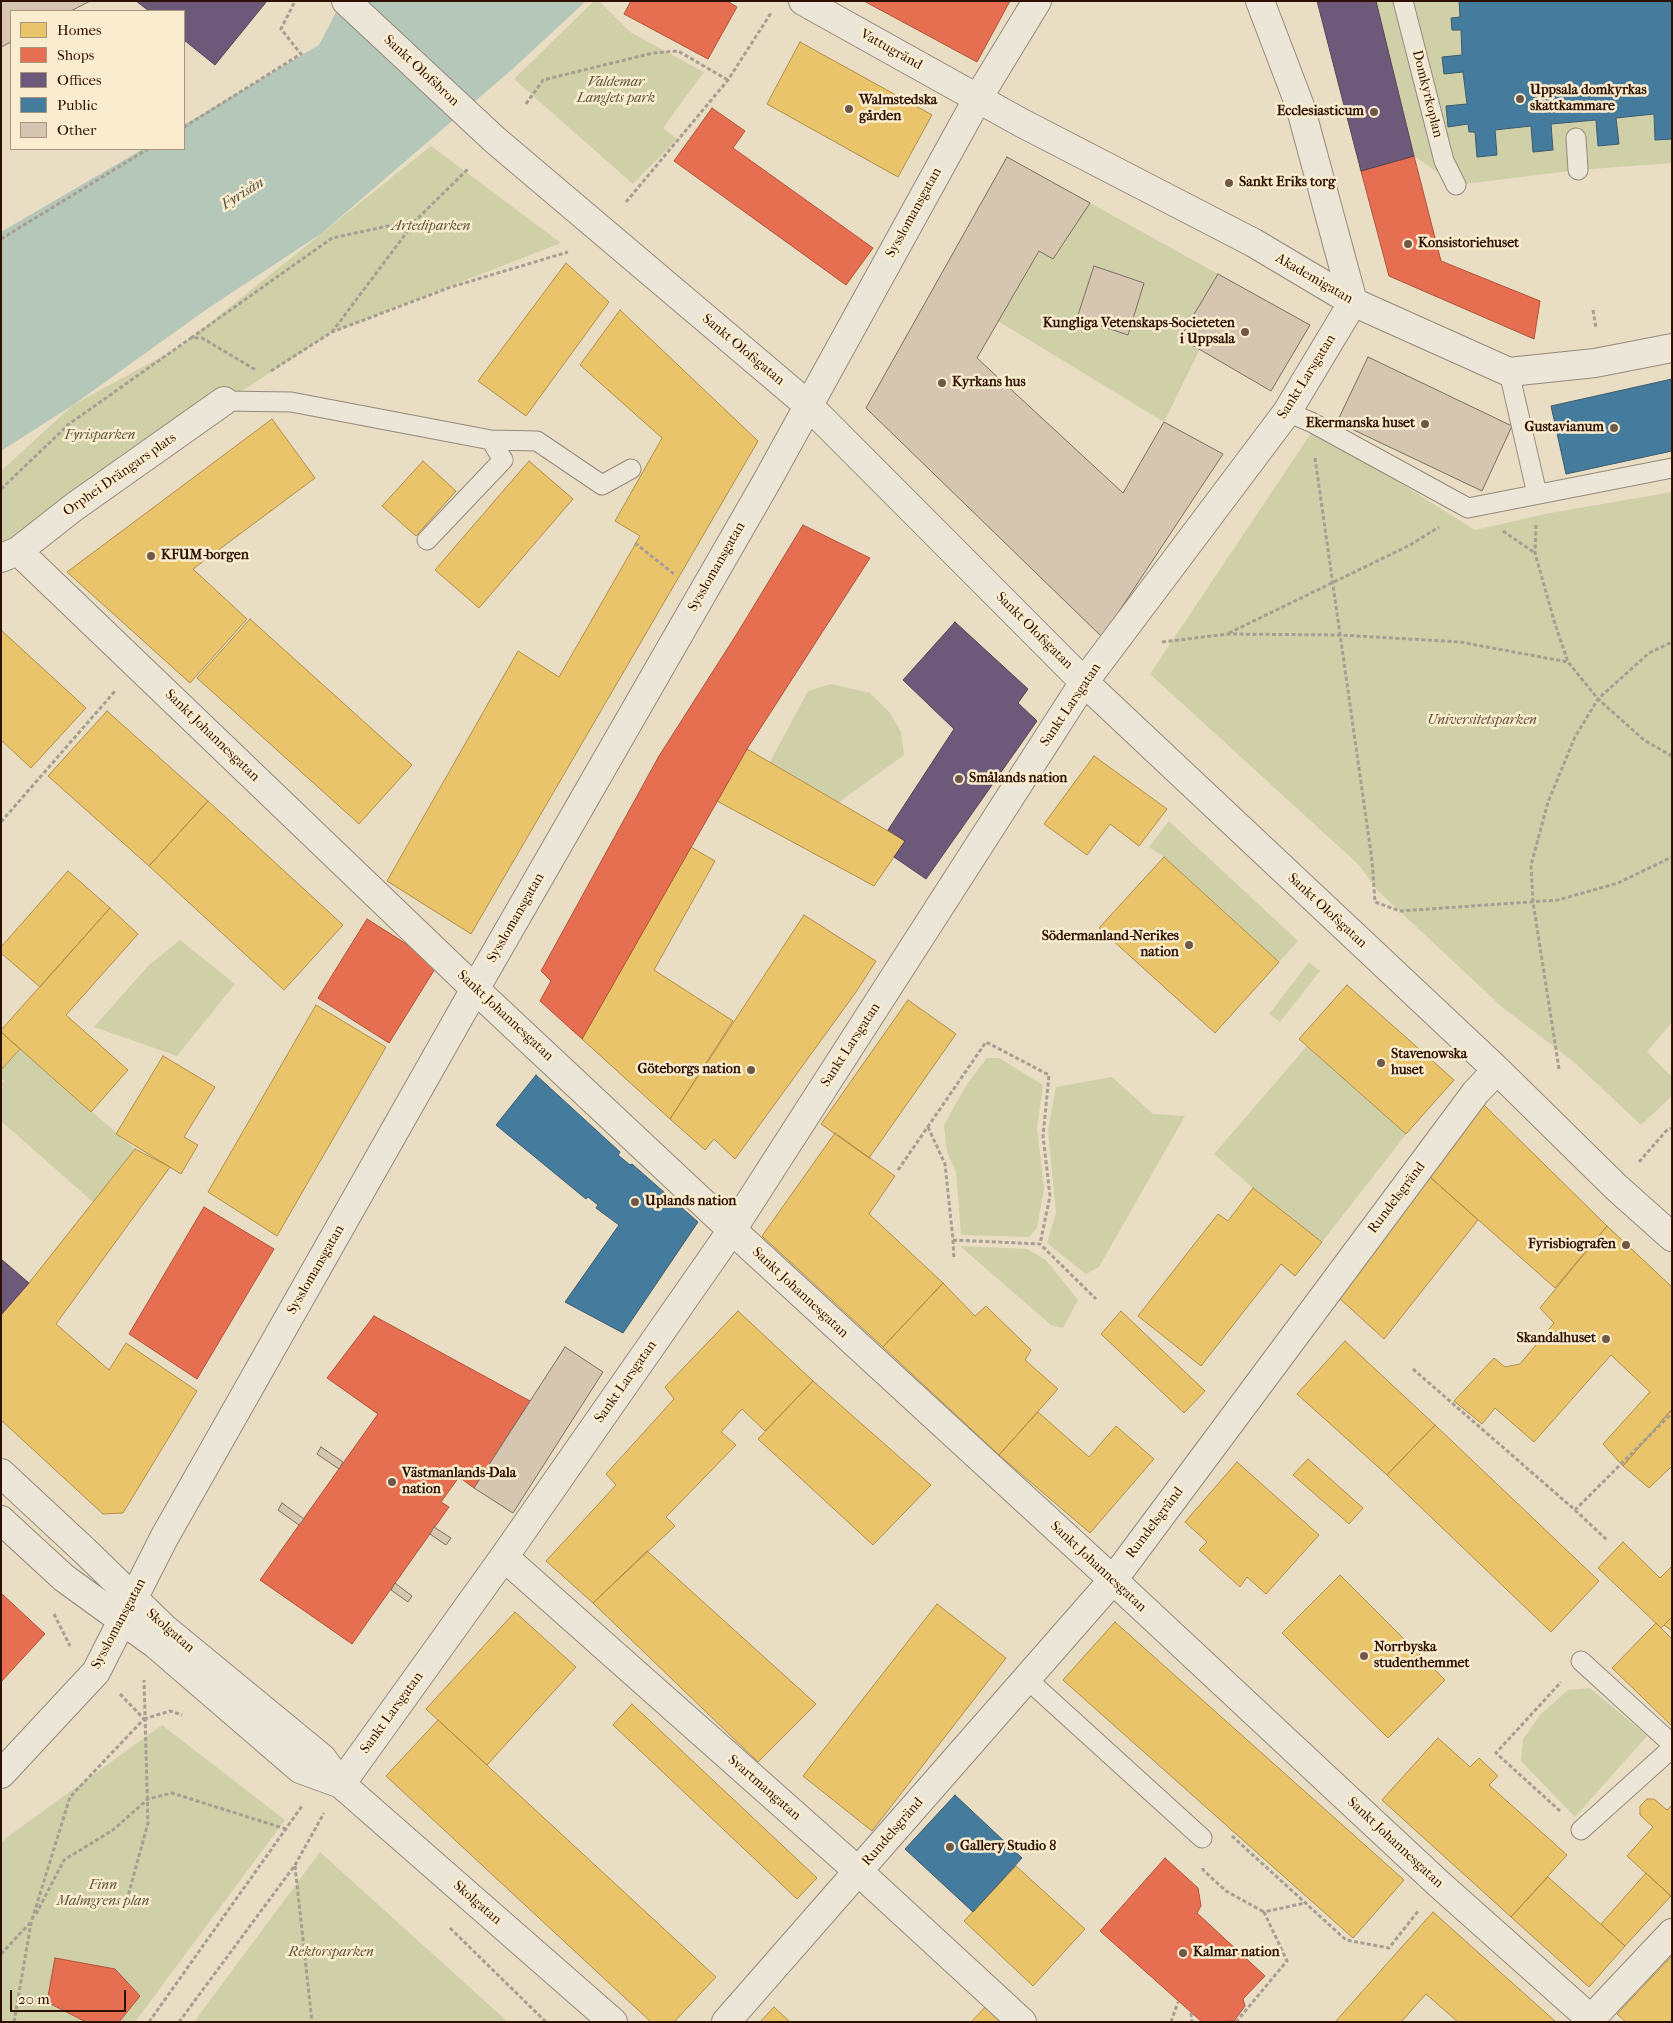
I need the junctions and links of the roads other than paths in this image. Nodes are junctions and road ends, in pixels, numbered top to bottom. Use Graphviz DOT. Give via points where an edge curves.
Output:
graph roads {
  1 [pos="346,1"];
  2 [pos="804,1"];
  3 [pos="1037,1"];
  4 [pos="1260,1"];
  5 [pos="1403,1"];
  6 [pos="978,98"];
  7 [pos="1576,138"];
  8 [pos="495,140"];
  9 [pos="1578,170"];
  10 [pos="1456,185"];
  11 [pos="1353,302"];
  12 [pos="1672,348"];
  13 [pos="1509,372"];
  14 [pos="224,402"];
  15 [pos="808,405"];
  16 [pos="1299,417"];
  17 [pos="490,440"];
  18 [pos="1672,468"];
  19 [pos="631,469"];
  20 [pos="1537,494"];
  21 [pos="428,540"];
  22 [pos="9,554"];
  23 [pos="1084,682"];
  24 [pos="475,989"];
  25 [pos="1497,1070"];
  26 [pos="732,1230"];
  27 [pos="1672,1237"];
  28 [pos="1,1474"];
  29 [pos="1,1520"];
  30 [pos="504,1557"];
  31 [pos="1113,1580"];
  32 [pos="127,1610"];
  33 [pos="1581,1660"];
  34 [pos="1027,1679"];
  35 [pos="1672,1744"];
  36 [pos="1672,1748"];
  37 [pos="1,1774"];
  38 [pos="341,1784"];
  39 [pos="1581,1830"];
  40 [pos="1202,1838"];
  41 [pos="858,1871"];
  42 [pos="1672,1932"];
  43 [pos="1591,2021"];
  44 [pos="613,2022"];
  45 [pos="726,2022"];
  46 [pos="1022,2022"];
  1 -- 8 [label="street, Sankt Olofsbron"];
  2 -- 6 [label="street, Vattugränd"];
  3 -- 6 [label="street, Sysslomansgatan"];
  4 -- 11 [label="street" via="1300,106"];
  5 -- 10 [label="lane, Domkyrkoplan" via="1444,161"];
  6 -- 11 [label="street, Akademigatan" via="1254,243"];
  6 -- 15 [label="street, Sysslomansgatan"];
  7 -- 9 [label="lane"];
  8 -- 15 [label="street, Sankt Olofsgatan"];
  11 -- 13 [label="street, Akademigatan"];
  11 -- 16 [label="street, Sankt Larsgatan"];
  12 -- 13 [label="street" via="1595,363"];
  13 -- 20 [label="lane"];
  14 -- 17 [label="lane" via="290,402"];
  14 -- 22 [label="street, Orphei Drängars plats"];
  15 -- 23 [label="street, Sankt Olofsgatan"];
  15 -- 24 [label="street, Sysslomansgatan"];
  16 -- 20 [label="lane" via="1468,508"];
  16 -- 23 [label="street, Sankt Larsgatan"];
  17 -- 19 [label="lane" via="537,441 602,485"];
  17 -- 21 [label="lane" via="503,460"];
  18 -- 20 [label="lane"];
  22 -- 24 [label="street, Sankt Johannesgatan" via="138,666"];
  23 -- 25 [label="street, Sankt Olofsgatan"];
  23 -- 26 [label="street, Sankt Larsgatan"];
  24 -- 26 [label="street, Sankt Johannesgatan"];
  24 -- 32 [label="street, Sysslomansgatan" via="164,1538"];
  25 -- 27 [label="street, Sankt Olofsgatan"];
  25 -- 31 [label="street, Rundelsgränd" via="1476,1092"];
  26 -- 30 [label="street, Sankt Larsgatan"];
  26 -- 31 [label="street, Sankt Johannesgatan"];
  28 -- 32 [label="street, Skolgatan"];
  29 -- 32 [label="street, Skolgatan" via="64,1578"];
  30 -- 38 [label="street, Sankt Larsgatan"];
  30 -- 41 [label="street, Svartmangatan"];
  31 -- 34 [label="street, Rundelsgränd"];
  31 -- 43 [label="street, Sankt Johannesgatan"];
  32 -- 37 [label="street, Sysslomansgatan" via="96,1672"];
  32 -- 38 [label="street, Skolgatan" via="155,1644 300,1769"];
  33 -- 35 [label="lane"];
  34 -- 40 [label="lane"];
  34 -- 41 [label="street, Rundelsgränd"];
  36 -- 39 [label="lane"];
  38 -- 44 [label="street, Skolgatan"];
  41 -- 45 [label="street, Rundelsgränd"];
  41 -- 46 [label="street, Svartmangatan"];
  42 -- 43 [label="street"];
}
